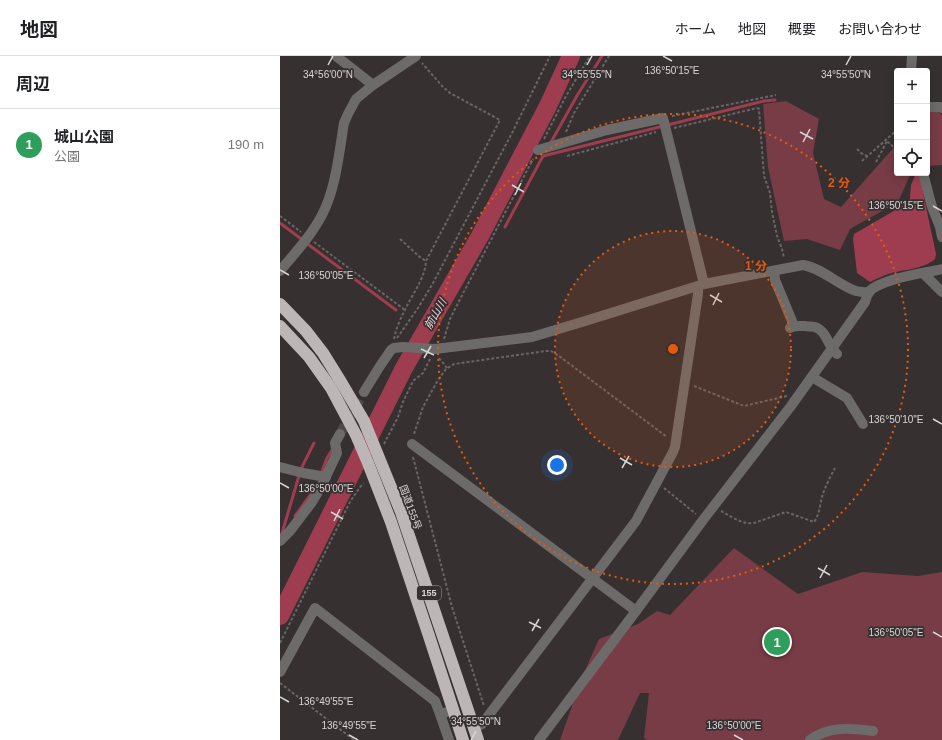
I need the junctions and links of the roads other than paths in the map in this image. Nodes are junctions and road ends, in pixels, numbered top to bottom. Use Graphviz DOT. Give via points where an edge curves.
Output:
graph roads {
  1 [pos="336,56"];
  2 [pos="912,56"];
  3 [pos="418,59"];
  4 [pos="911,68"];
  5 [pos="373,85"];
  6 [pos="930,106"];
  7 [pos="942,108"];
  8 [pos="538,150"];
  9 [pos="924,176"];
  10 [pos="942,237"];
  11 [pos="942,269"];
  12 [pos="280,271"];
  13 [pos="774,271"];
  14 [pos="923,273"];
  15 [pos="701,285"];
  16 [pos="942,292"];
  17 [pos="869,293"];
  18 [pos="280,304"];
  19 [pos="280,326"];
  20 [pos="835,352"];
  21 [pos="812,377"];
  22 [pos="364,392"];
  23 [pos="863,424"];
  24 [pos="340,434"];
  25 [pos="412,444"];
  26 [pos="280,467"];
  27 [pos="326,477"];
  28 [pos="280,541"];
  29 [pos="593,579"];
  30 [pos="636,611"];
  31 [pos="280,672"];
  32 [pos="452,710"];
  33 [pos="440,714"];
  34 [pos="474,728"];
  35 [pos="873,732"];
  36 [pos="449,740"];
  37 [pos="463,740"];
  38 [pos="478,740"];
  39 [pos="539,740"];
  40 [pos="810,740"];
  1 -- 5 [label="street"];
  2 -- 4 [label="street"];
  3 -- 5 [label="street"];
  5 -- 12 [label="street" via="356,99 344,123 333,186 322,215"];
  6 -- 7 [label="street"];
  8 -- 15 [label="street" via="607,130 663,118"];
  9 -- 10 [label="street"];
  11 -- 14 [label="street"];
  13 -- 15 [label="street"];
  13 -- 17 [label="street" via="810,266 857,291"];
  13 -- 20 [label="street" via="792,327 815,327 827,338"];
  14 -- 16 [label="street"];
  14 -- 17 [label="street" via="894,279"];
  15 -- 22 [label="street" via="532,337 435,349 394,348"];
  15 -- 29 [label="street" via="673,452 636,522"];
  17 -- 20 [label="street"];
  18 -- 34 [label="highway, 国道155号 / 155" via="324,354 364,421 402,512"];
  19 -- 32 [label="highway, 155" via="309,357 331,388 356,435 391,522"];
  20 -- 21 [label="street"];
  21 -- 23 [label="street" via="847,398"];
  21 -- 30 [label="street"];
  24 -- 27 [label="street" via="336,443 337,453"];
  25 -- 29 [label="street"];
  26 -- 27 [label="street"];
  27 -- 28 [label="street" via="312,502"];
  29 -- 30 [label="street"];
  29 -- 34 [label="street" via="482,724"];
  30 -- 39 [label="street"];
  31 -- 33 [label="street" via="315,608 435,701"];
  32 -- 33 [label="street"];
  32 -- 37 [label="highway, 155"];
  33 -- 36 [label="street"];
  34 -- 38 [label="highway, 国道155号 / 155"];
  35 -- 40 [label="street" via="856,728 835,729"];
}
